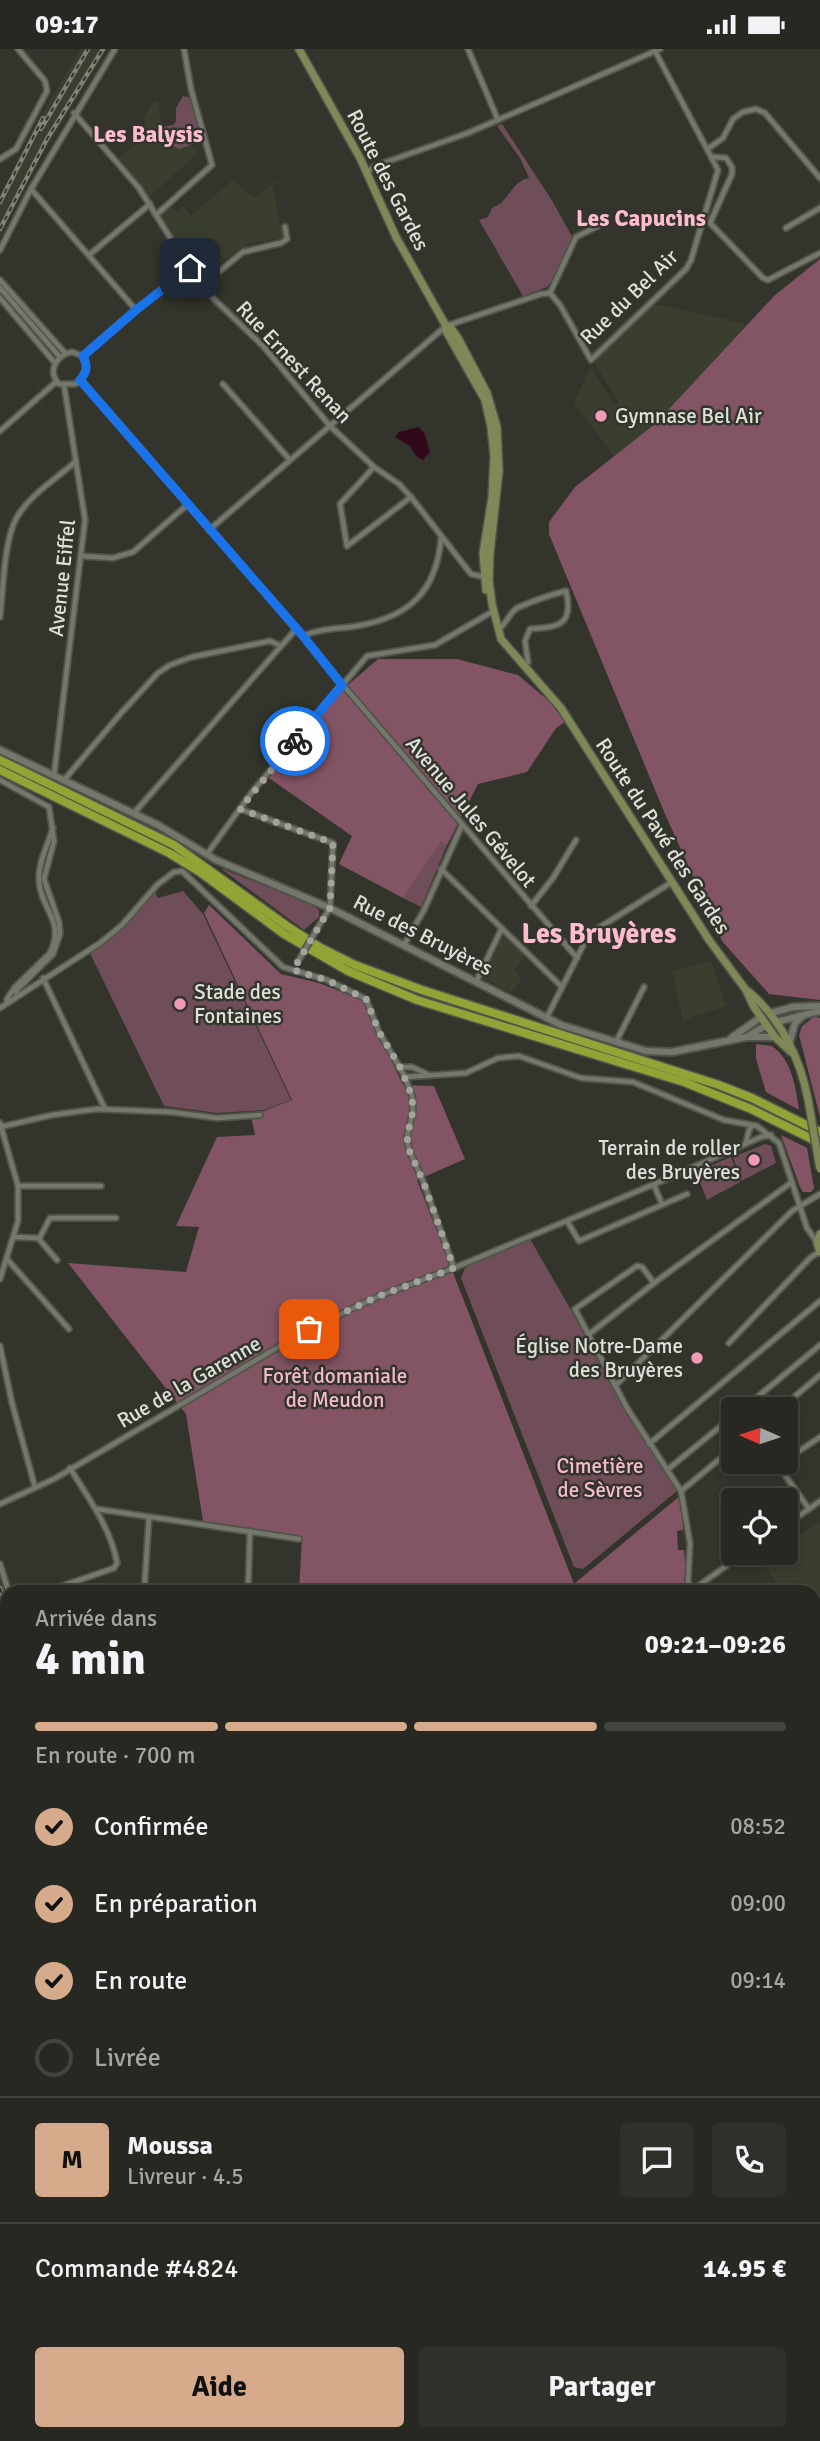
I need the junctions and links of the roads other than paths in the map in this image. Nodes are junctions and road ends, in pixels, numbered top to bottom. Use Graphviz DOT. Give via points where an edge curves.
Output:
graph roads {
  1 [pos="19,49"];
  2 [pos="115,49"];
  3 [pos="184,49"];
  4 [pos="299,49"];
  5 [pos="468,49"];
  6 [pos="658,50"];
  7 [pos="74,113"];
  8 [pos="498,120"];
  9 [pos="708,148"];
  10 [pos="1,156"];
  11 [pos="713,157"];
  12 [pos="367,172"];
  13 [pos="820,178"];
  14 [pos="31,189"];
  15 [pos="150,204"];
  16 [pos="820,208"];
  17 [pos="156,215"];
  18 [pos="598,226"];
  19 [pos="285,227"];
  20 [pos="786,227"];
  21 [pos="0,250"];
  22 [pos="820,253"];
  23 [pos="89,255"];
  24 [pos="190,268"];
  25 [pos="0,280"];
  26 [pos="203,285"];
  27 [pos="0,288"];
  28 [pos="550,293"];
  29 [pos="0,298"];
  30 [pos="136,310"];
  31 [pos="457,321"];
  32 [pos="446,326"];
  33 [pos="458,338"];
  34 [pos="63,355"];
  35 [pos="83,356"];
  36 [pos="55,363"];
  37 [pos="80,380"];
  38 [pos="56,382"];
  39 [pos="223,384"];
  40 [pos="64,385"];
  41 [pos="330,426"];
  42 [pos="1,429"];
  43 [pos="290,460"];
  44 [pos="76,462"];
  45 [pos="374,467"];
  46 [pos="411,497"];
  47 [pos="187,505"];
  48 [pos="209,530"];
  49 [pos="441,538"];
  50 [pos="81,556"];
  51 [pos="484,577"];
  52 [pos="492,615"];
  53 [pos="0,617"];
  54 [pos="297,628"];
  55 [pos="498,629"];
  56 [pos="303,636"];
  57 [pos="281,646"];
  58 [pos="528,662"];
  59 [pos="342,685"];
  60 [pos="554,699"];
  61 [pos="0,750"];
  62 [pos="1,760"];
  63 [pos="0,770"];
  64 [pos="54,775"];
  65 [pos="0,780"];
  66 [pos="64,780"];
  67 [pos="240,809"];
  68 [pos="134,813"];
  69 [pos="462,825"];
  70 [pos="54,827"];
  71 [pos="576,840"];
  72 [pos="207,854"];
  73 [pos="441,869"];
  74 [pos="672,882"];
  75 [pos="531,906"];
  76 [pos="330,908"];
  77 [pos="502,928"];
  78 [pos="404,945"];
  79 [pos="577,958"];
  80 [pos="293,970"];
  81 [pos="43,978"];
  82 [pos="476,982"];
  83 [pos="562,987"];
  84 [pos="645,988"];
  85 [pos="746,990"];
  86 [pos="17,996"];
  87 [pos="7,1003"];
  88 [pos="0,1008"];
  89 [pos="820,1008"];
  90 [pos="771,1013"];
  91 [pos="805,1013"];
  92 [pos="761,1017"];
  93 [pos="547,1018"];
  94 [pos="776,1022"];
  95 [pos="766,1025"];
  96 [pos="746,1037"];
  97 [pos="775,1037"];
  98 [pos="727,1041"];
  99 [pos="790,1041"];
  100 [pos="616,1042"];
  101 [pos="791,1052"];
  102 [pos="400,1067"];
  103 [pos="432,1075"];
  104 [pos="405,1077"];
  105 [pos="105,1109"];
  106 [pos="260,1115"];
  107 [pos="742,1125"];
  108 [pos="0,1126"];
  109 [pos="753,1126"];
  110 [pos="820,1132"];
  111 [pos="748,1133"];
  112 [pos="759,1135"];
  113 [pos="820,1143"];
  114 [pos="745,1146"];
  115 [pos="820,1169"];
  116 [pos="792,1182"];
  117 [pos="653,1185"];
  118 [pos="18,1186"];
  119 [pos="102,1186"];
  120 [pos="687,1193"];
  121 [pos="820,1194"];
  122 [pos="662,1203"];
  123 [pos="799,1205"];
  124 [pos="116,1218"];
  125 [pos="567,1221"];
  126 [pos="807,1228"];
  127 [pos="820,1233"];
  128 [pos="14,1237"];
  129 [pos="39,1239"];
  130 [pos="817,1243"];
  131 [pos="820,1252"];
  132 [pos="7,1259"];
  133 [pos="57,1260"];
  134 [pos="454,1268"];
  135 [pos="0,1279"];
  136 [pos="654,1283"];
  137 [pos="820,1301"];
  138 [pos="69,1329"];
  139 [pos="588,1335"];
  140 [pos="729,1343"];
  141 [pos="820,1345"];
  142 [pos="0,1346"];
  143 [pos="1,1358"];
  144 [pos="820,1375"];
  145 [pos="615,1386"];
  146 [pos="757,1397"];
  147 [pos="794,1397"];
  148 [pos="721,1426"];
  149 [pos="820,1437"];
  150 [pos="649,1444"];
  151 [pos="798,1452"];
  152 [pos="721,1458"];
  153 [pos="70,1468"];
  154 [pos="667,1471"];
  155 [pos="785,1474"];
  156 [pos="35,1487"];
  157 [pos="681,1491"];
  158 [pos="817,1503"];
  159 [pos="0,1504"];
  160 [pos="97,1509"];
  161 [pos="809,1509"];
  162 [pos="818,1510"];
  163 [pos="798,1517"];
  164 [pos="149,1518"];
  165 [pos="250,1531"];
  166 [pos="299,1539"];
  167 [pos="0,1564"];
  168 [pos="728,1565"];
  169 [pos="7,1585"];
  170 [pos="65,1585"];
  171 [pos="145,1585"];
  172 [pos="248,1585"];
  173 [pos="689,1585"];
  174 [pos="701,1585"];
  1 -- 10 [label="street" via="46,81 47,91 16,149"];
  2 -- 7 [label="street"];
  3 -- 17 [label="street" via="212,165"];
  4 -- 12 [label="main road, Route des Gardes"];
  5 -- 8 [label="street"];
  6 -- 8 [label="street"];
  6 -- 9 [label="street, Rue du Bel Air"];
  7 -- 14 [label="street"];
  7 -- 15 [label="street, Rue Ernest Renan"];
  8 -- 12 [label="street"];
  9 -- 11 [label="street, Rue du Bel Air"];
  9 -- 13 [label="street" via="723,138 733,119 756,109 765,113"];
  11 -- 22 [label="street" via="726,158 732,174 710,223 763,278 768,280"];
  11 -- 28 [label="street, Rue du Bel Air" via="718,175 686,269 591,360"];
  12 -- 32 [label="main road, Route des Gardes" via="396,237"];
  14 -- 21 [label="street"];
  14 -- 23 [label="street"];
  15 -- 17 [label="street, Rue Ernest Renan"];
  15 -- 23 [label="street"];
  16 -- 20 [label="street"];
  17 -- 24 [label="street, Rue Ernest Renan"];
  18 -- 28 [label="street" via="576,237"];
  19 -- 26 [label="street" via="288,239 243,252"];
  23 -- 30 [label="street"];
  24 -- 26 [label="street, Rue Ernest Renan"];
  24 -- 30 [label="street"];
  25 -- 34 [label="street"];
  26 -- 41 [label="street, Rue Ernest Renan" via="264,347"];
  27 -- 34 [label="street"];
  28 -- 31 [label="street"];
  29 -- 36 [label="street"];
  30 -- 35 [label="street"];
  31 -- 32 [label="street"];
  31 -- 33 [label="main road"];
  32 -- 33 [label="main road, Route des Gardes"];
  32 -- 41 [label="street"];
  32 -- 51 [label="main road, Route des Gardes" via="485,400 491,427 494,456"];
  33 -- 52 [label="main road, Route des Gardes" via="487,393 497,427 499,471 489,562"];
  34 -- 35 [label="street"];
  34 -- 36 [label="street"];
  35 -- 37 [label="street" via="86,374"];
  36 -- 38 [label="street" via="52,376"];
  37 -- 40 [label="street"];
  37 -- 47 [label="street, Avenue Jules Gévelot"];
  38 -- 40 [label="street"];
  38 -- 42 [label="street"];
  39 -- 43 [label="street"];
  40 -- 44 [label="street, Avenue Eiffel"];
  41 -- 43 [label="street"];
  41 -- 45 [label="street, Rue Ernest Renan"];
  43 -- 48 [label="street"];
  44 -- 50 [label="street, Avenue Eiffel" via="85,513"];
  44 -- 53 [label="street" via="32,499 15,520"];
  45 -- 46 [label="street, Rue Ernest Renan"];
  45 -- 46 [label="street" via="340,504 347,546"];
  46 -- 49 [label="street, Rue Ernest Renan"];
  47 -- 48 [label="street, Avenue Jules Gévelot"];
  47 -- 50 [label="street" via="133,552 113,558"];
  48 -- 54 [label="street, Avenue Jules Gévelot"];
  49 -- 51 [label="street, Rue Ernest Renan" via="471,574"];
  49 -- 56 [label="street" via="432,579 410,605 381,620"];
  50 -- 64 [label="street, Avenue Eiffel"];
  51 -- 52 [label="main road, Route des Gardes"];
  52 -- 55 [label="main road, Route du Pavé des Gardes"];
  52 -- 59 [label="street" via="435,645 367,656"];
  52 -- 60 [label="main road, Route du Pavé des Gardes" via="504,651"];
  54 -- 56 [label="street, Avenue Jules Gévelot"];
  54 -- 57 [label="street"];
  55 -- 58 [label="street" via="516,609 566,591 565,620 558,627 530,629 525,641"];
  55 -- 60 [label="main road, Route du Pavé des Gardes" via="509,650"];
  56 -- 59 [label="street, Avenue Jules Gévelot"];
  57 -- 66 [label="street" via="270,641 170,665"];
  57 -- 68 [label="street"];
  59 -- 67 [label="street"];
  59 -- 69 [label="street, Avenue Jules Gévelot"];
  60 -- 74 [label="main road, Route du Pavé des Gardes"];
  61 -- 64 [label="street, Rue des Bruyères"];
  62 -- 110 [label="highway" via="174,845 287,926 355,965 422,991 697,1077"];
  63 -- 113 [label="highway" via="169,853 284,934 348,971 417,1000 684,1082"];
  64 -- 66 [label="street, Rue des Bruyères"];
  65 -- 70 [label="street" via="49,807"];
  66 -- 68 [label="street, Rue des Bruyères"];
  67 -- 72 [label="street"];
  67 -- 76 [label="street" via="333,843"];
  68 -- 72 [label="street, Rue des Bruyères"];
  69 -- 73 [label="street"];
  69 -- 75 [label="street, Avenue Jules Gévelot"];
  70 -- 86 [label="street" via="44,879 59,922 58,946 16,991"];
  70 -- 87 [label="street" via="39,882 56,927 54,946 15,987"];
  71 -- 75 [label="street"];
  72 -- 76 [label="street, Rue des Bruyères"];
  73 -- 77 [label="street"];
  73 -- 78 [label="street"];
  74 -- 79 [label="street" via="589,934"];
  74 -- 85 [label="main road, Route du Pavé des Gardes"];
  75 -- 79 [label="street, Avenue Jules Gévelot"];
  76 -- 78 [label="street, Rue des Bruyères"];
  76 -- 80 [label="street, bridge"];
  77 -- 82 [label="street"];
  77 -- 83 [label="street"];
  78 -- 82 [label="street, Rue des Bruyères"];
  79 -- 83 [label="street"];
  80 -- 81 [label="street" via="270,956 182,870 157,885 112,934"];
  80 -- 102 [label="street" via="366,999"];
  81 -- 86 [label="street"];
  81 -- 105 [label="street"];
  82 -- 93 [label="street, Rue des Bruyères"];
  83 -- 93 [label="street"];
  84 -- 100 [label="street"];
  85 -- 90 [label="main road, Route du Pavé des Gardes"];
  85 -- 92 [label="main road, Route du Pavé des Gardes"];
  86 -- 87 [label="street"];
  87 -- 88 [label="street"];
  89 -- 90 [label="street" via="793,1007"];
  89 -- 91 [label="street"];
  90 -- 92 [label="main road"];
  90 -- 94 [label="main road, Route du Pavé des Gardes"];
  91 -- 94 [label="street"];
  91 -- 99 [label="street" via="795,1023"];
  92 -- 95 [label="main road, Route du Pavé des Gardes"];
  92 -- 98 [label="street, Rue des Bruyères"];
  93 -- 100 [label="street, Rue des Bruyères"];
  94 -- 95 [label="main road"];
  94 -- 99 [label="main road, Route du Pavé des Gardes"];
  95 -- 96 [label="street, Rue des Bruyères"];
  95 -- 97 [label="main road, Route du Pavé des Gardes"];
  96 -- 97 [label="street, Rue des Bruyères"];
  96 -- 98 [label="street, Rue des Bruyères"];
  97 -- 101 [label="main road, Route du Pavé des Gardes"];
  98 -- 100 [label="street, Rue des Bruyères" via="671,1052"];
  99 -- 101 [label="main road, Route du Pavé des Gardes"];
  101 -- 115 [label="main road, Route du Pavé des Gardes, bridge" via="802,1074"];
  102 -- 103 [label="street"];
  102 -- 104 [label="street"];
  103 -- 104 [label="street"];
  103 -- 107 [label="street" via="466,1073 498,1058 519,1056 581,1078 633,1082"];
  104 -- 134 [label="street" via="413,1111 409,1150"];
  105 -- 106 [label="street" via="217,1118"];
  105 -- 108 [label="street"];
  107 -- 109 [label="street"];
  107 -- 111 [label="street"];
  108 -- 118 [label="street"];
  109 -- 111 [label="street"];
  109 -- 112 [label="street"];
  111 -- 112 [label="street"];
  111 -- 114 [label="street"];
  112 -- 114 [label="street, Rue de la Garenne"];
  112 -- 116 [label="street" via="771,1135 779,1143"];
  114 -- 117 [label="street, Rue de la Garenne"];
  116 -- 123 [label="street"];
  116 -- 136 [label="street"];
  117 -- 122 [label="street"];
  117 -- 125 [label="street, Rue de la Garenne"];
  118 -- 119 [label="street"];
  118 -- 128 [label="street"];
  120 -- 122 [label="street"];
  121 -- 123 [label="street"];
  122 -- 125 [label="street" via="579,1241"];
  123 -- 126 [label="street"];
  123 -- 145 [label="street"];
  124 -- 129 [label="street" via="50,1218"];
  125 -- 134 [label="street, Rue de la Garenne"];
  126 -- 127 [label="street"];
  126 -- 130 [label="street"];
  127 -- 130 [label="main road"];
  128 -- 129 [label="street"];
  128 -- 132 [label="street"];
  129 -- 133 [label="street"];
  130 -- 131 [label="main road"];
  131 -- 140 [label="street"];
  132 -- 135 [label="street"];
  132 -- 138 [label="street"];
  134 -- 153 [label="street, Rue de la Garenne" via="309,1329"];
  136 -- 139 [label="street"];
  136 -- 139 [label="street" via="637,1266 577,1305"];
  137 -- 150 [label="street"];
  139 -- 145 [label="street"];
  141 -- 146 [label="street"];
  142 -- 143 [label="street"];
  143 -- 156 [label="street"];
  144 -- 147 [label="street"];
  145 -- 150 [label="street"];
  148 -- 154 [label="street"];
  149 -- 151 [label="street"];
  150 -- 154 [label="street"];
  152 -- 157 [label="street"];
  153 -- 156 [label="street, Rue de la Garenne"];
  153 -- 160 [label="street"];
  154 -- 157 [label="street"];
  155 -- 161 [label="street"];
  156 -- 159 [label="street, Rue de la Garenne"];
  157 -- 173 [label="street" via="689,1528"];
  158 -- 161 [label="street"];
  158 -- 162 [label="street"];
  160 -- 164 [label="street"];
  160 -- 170 [label="street" via="115,1555 114,1568"];
  161 -- 163 [label="street"];
  164 -- 165 [label="street"];
  164 -- 171 [label="street"];
  165 -- 166 [label="street"];
  165 -- 172 [label="street"];
  167 -- 169 [label="street"];
  168 -- 174 [label="street"];
}
